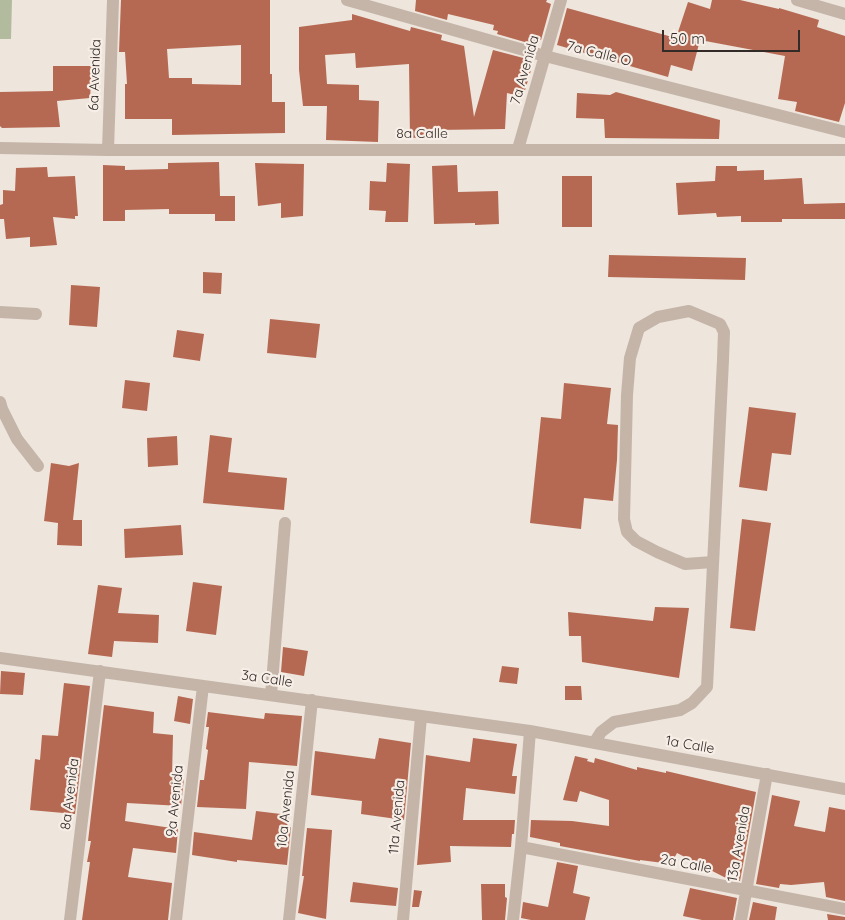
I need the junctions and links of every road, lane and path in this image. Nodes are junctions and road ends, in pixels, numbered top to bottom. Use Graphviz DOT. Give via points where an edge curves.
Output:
graph roads {
  1 [pos="113,0"];
  2 [pos="347,0"];
  3 [pos="561,0"];
  4 [pos="798,0"];
  5 [pos="845,14"];
  6 [pos="545,56"];
  7 [pos="845,132"];
  8 [pos="0,148"];
  9 [pos="518,149"];
  10 [pos="108,150"];
  11 [pos="845,150"];
  12 [pos="0,312"];
  13 [pos="36,314"];
  14 [pos="0,402"];
  15 [pos="38,466"];
  16 [pos="285,523"];
  17 [pos="713,562"];
  18 [pos="0,658"];
  19 [pos="100,671"];
  20 [pos="202,686"];
  21 [pos="271,695"];
  22 [pos="312,700"];
  23 [pos="421,717"];
  24 [pos="530,731"];
  25 [pos="594,743"];
  26 [pos="766,774"];
  27 [pos="845,789"];
  28 [pos="520,847"];
  29 [pos="746,890"];
  30 [pos="845,910"];
  31 [pos="70,920"];
  32 [pos="176,920"];
  33 [pos="289,920"];
  34 [pos="403,920"];
  35 [pos="513,920"];
  36 [pos="741,920"];
  1 -- 10 [label="street, 6a Avenida"];
  2 -- 6 [label="street, 7a Calle O"];
  3 -- 6 [label="street, 7a Avenida"];
  4 -- 5 [label="street"];
  6 -- 7 [label="street, 7a Calle O"];
  6 -- 9 [label="street, 7a Avenida"];
  8 -- 10 [label="street, 8a Calle"];
  9 -- 10 [label="street, 8a Calle"];
  9 -- 11 [label="street, 8a Calle"];
  12 -- 13 [label="street"];
  14 -- 15 [label="street" via="17,439"];
  16 -- 21 [label="street"];
  17 -- 17 [label="street" via="724,332 720,324 690,311 658,317 639,328 628,376 624,519 627,532 657,552 685,564"];
  17 -- 25 [label="street" via="706,687 692,703 680,710 614,722 601,732"];
  18 -- 19 [label="street, 3a Calle"];
  19 -- 20 [label="street, 3a Calle"];
  19 -- 31 [label="street, 8a Avenida"];
  20 -- 21 [label="street, 3a Calle"];
  20 -- 32 [label="street, 9a Avenida"];
  21 -- 22 [label="street, 3a Calle"];
  22 -- 23 [label="street, 3a Calle"];
  22 -- 33 [label="street, 10a Avenida"];
  23 -- 24 [label="street, 3a Calle"];
  23 -- 34 [label="street, 11a Avenida"];
  24 -- 25 [label="street, 1a Calle"];
  24 -- 28 [label="street"];
  25 -- 26 [label="street, 1a Calle"];
  26 -- 27 [label="street, 1a Calle"];
  26 -- 29 [label="street, 13a Avenida"];
  28 -- 29 [label="street, 2a Calle"];
  28 -- 35 [label="street"];
  29 -- 30 [label="street, 2a Calle"];
  29 -- 36 [label="street, 13a Avenida"];
}
